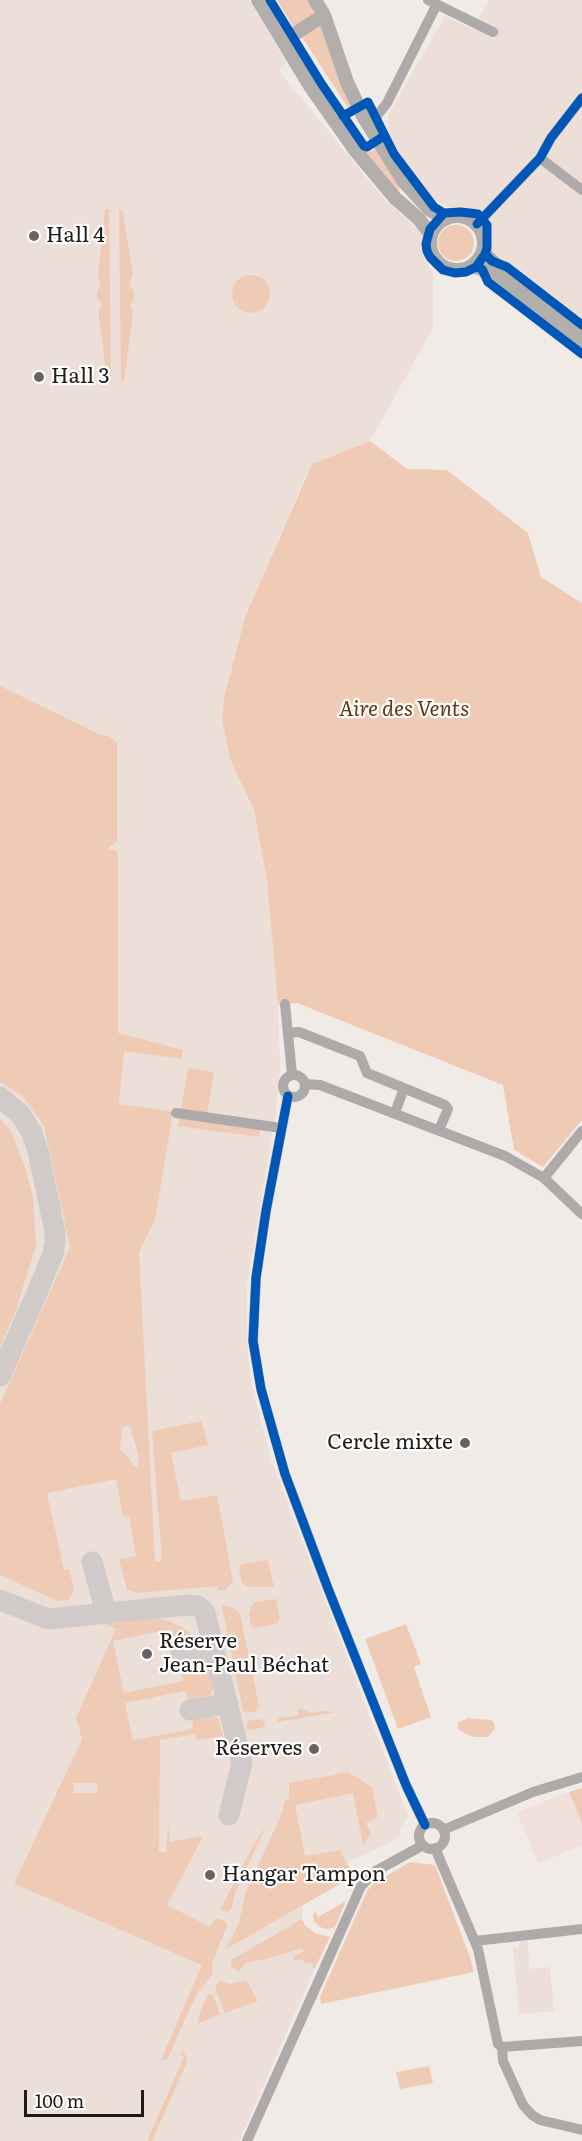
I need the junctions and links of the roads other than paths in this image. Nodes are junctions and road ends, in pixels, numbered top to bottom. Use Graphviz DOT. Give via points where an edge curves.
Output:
graph roads {
  1 [pos="258,0"];
  2 [pos="315,0"];
  3 [pos="432,2"];
  4 [pos="324,15"];
  5 [pos="493,32"];
  6 [pos="284,41"];
  7 [pos="582,98"];
  8 [pos="367,122"];
  9 [pos="540,158"];
  10 [pos="582,190"];
  11 [pos="445,219"];
  12 [pos="477,224"];
  13 [pos="431,235"];
  14 [pos="483,252"];
  15 [pos="472,266"];
  16 [pos="582,332"];
  17 [pos="582,346"];
  18 [pos="285,1004"];
  19 [pos="288,1032"];
  20 [pos="292,1074"];
  21 [pos="305,1084"];
  22 [pos="404,1088"];
  23 [pos="288,1096"];
  24 [pos="176,1113"];
  25 [pos="395,1113"];
  26 [pos="281,1128"];
  27 [pos="439,1130"];
  28 [pos="582,1131"];
  29 [pos="544,1178"];
  30 [pos="582,1214"];
  31 [pos="582,1777"];
  32 [pos="425,1825"];
  33 [pos="443,1830"];
  34 [pos="423,1845"];
  35 [pos="435,1848"];
  36 [pos="582,1929"];
  37 [pos="475,1941"];
  38 [pos="582,2041"];
  39 [pos="502,2047"];
  40 [pos="582,2130"];
  41 [pos="247,2141"];
  1 -- 6 [label="main road"];
  2 -- 4 [label="main road"];
  3 -- 5 [label="street"];
  3 -- 8 [label="street" via="387,103"];
  4 -- 6 [label="main road"];
  4 -- 8 [label="main road" via="347,82"];
  6 -- 13 [label="main road" via="355,150"];
  7 -- 9 [label="street"];
  8 -- 11 [label="main road" via="404,182 429,209"];
  9 -- 10 [label="street"];
  9 -- 12 [label="street"];
  11 -- 12 [label="main road" via="464,216"];
  11 -- 13 [label="main road"];
  12 -- 14 [label="main road" via="483,235"];
  13 -- 15 [label="main road" via="431,250 444,266 455,270"];
  14 -- 15 [label="main road"];
  14 -- 16 [label="main road"];
  15 -- 17 [label="main road" via="482,269"];
  18 -- 19 [label="street"];
  19 -- 20 [label="street"];
  19 -- 22 [label="street" via="299,1032 360,1056 367,1073"];
  20 -- 21 [label="street"];
  20 -- 23 [label="street" via="283,1083"];
  21 -- 23 [label="street" via="298,1096"];
  21 -- 25 [label="street" via="320,1084"];
  22 -- 25 [label="street"];
  22 -- 27 [label="street" via="445,1105 448,1109"];
  23 -- 26 [label="street"];
  24 -- 26 [label="street"];
  25 -- 27 [label="street"];
  26 -- 32 [label="street" via="256,1278 253,1341 261,1389 285,1474 327,1586"];
  27 -- 29 [label="street" via="505,1156"];
  28 -- 29 [label="street"];
  29 -- 30 [label="street"];
  31 -- 33 [label="street" via="533,1792"];
  32 -- 33 [label="street" via="435,1824"];
  32 -- 34 [label="street" via="419,1837"];
  33 -- 35 [label="street" via="444,1839"];
  34 -- 35 [label="street"];
  34 -- 41 [label="street" via="376,1871 361,1886"];
  35 -- 37 [label="street"];
  36 -- 37 [label="street"];
  37 -- 39 [label="street" via="498,2044"];
  38 -- 39 [label="street"];
  39 -- 40 [label="street" via="503,2061 527,2110 540,2120"];
}
